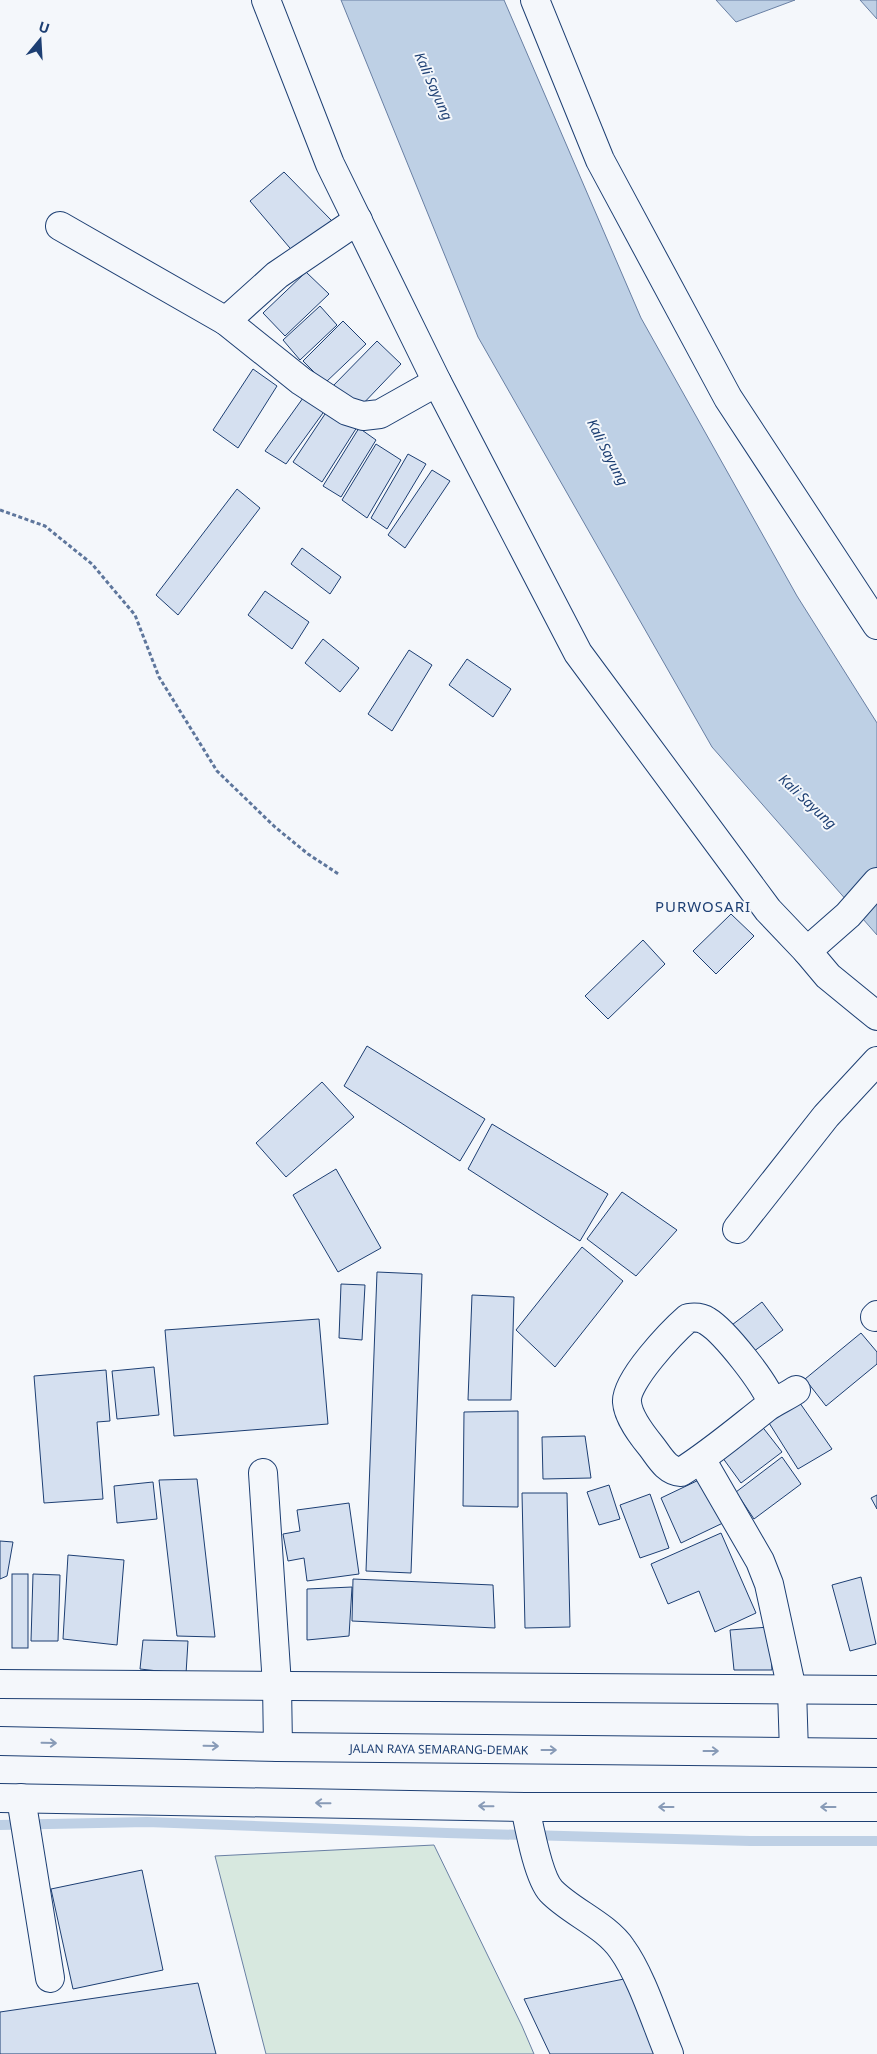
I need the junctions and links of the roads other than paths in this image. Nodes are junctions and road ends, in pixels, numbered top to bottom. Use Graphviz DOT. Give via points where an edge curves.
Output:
graph roads {
  1 [pos="266,0"];
  2 [pos="535,0"];
  3 [pos="358,220"];
  4 [pos="60,226"];
  5 [pos="226,322"];
  6 [pos="437,382"];
  7 [pos="874,611"];
  8 [pos="877,882"];
  9 [pos="807,951"];
  10 [pos="877,1016"];
  11 [pos="877,1061"];
  12 [pos="737,1229"];
  13 [pos="796,1390"];
  14 [pos="772,1404"];
  15 [pos="701,1459"];
  16 [pos="263,1473"];
  17 [pos="0,1684"];
  18 [pos="877,1690"];
  19 [pos="793,1697"];
  20 [pos="278,1720"];
  21 [pos="794,1741"];
  22 [pos="0,1742"];
  23 [pos="877,1753"];
  24 [pos="10,1798"];
  25 [pos="877,1807"];
  26 [pos="529,1827"];
  27 [pos="50,1978"];
  28 [pos="669,2054"];
  1 -- 3 [label="main road" via="330,164"];
  2 -- 7 [label="main road" via="600,160 728,398"];
  3 -- 5 [label="main road" via="276,274"];
  3 -- 6 [label="main road"];
  4 -- 5 [label="main road"];
  5 -- 6 [label="main road" via="301,381 347,411 363,416 380,414"];
  6 -- 9 [label="main road" via="578,653 768,910"];
  8 -- 9 [label="main road" via="848,915"];
  9 -- 10 [label="main road" via="828,976"];
  11 -- 12 [label="main road" via="826,1116"];
  13 -- 14 [label="main road"];
  14 -- 15 [label="main road"];
  14 -- 15 [label="main road" via="764,1387 719,1330 707,1320 688,1318 635,1377 627,1392 627,1404 646,1439 667,1467 681,1472"];
  15 -- 19 [label="main road" via="760,1561 769,1584"];
  16 -- 20 [label="main road"];
  17 -- 20 [label="main road"];
  18 -- 19 [label="main road"];
  19 -- 20 [label="main road" via="603,1690"];
  19 -- 21 [label="main road"];
  20 -- 21 [label="main road, JALAN RAYA SEMARANG-DEMAK, one-way"];
  22 -- 20 [label="main road, JALAN RAYA SEMARANG-DEMAK, one-way"];
  21 -- 23 [label="main road, JALAN RAYA SEMARANG-DEMAK"];
  26 -- 24 [label="main road, one-way"];
  24 -- 27 [label="main road"];
  25 -- 26 [label="main road, one-way"];
  26 -- 28 [label="main road" via="547,1885 622,1949"];
}
